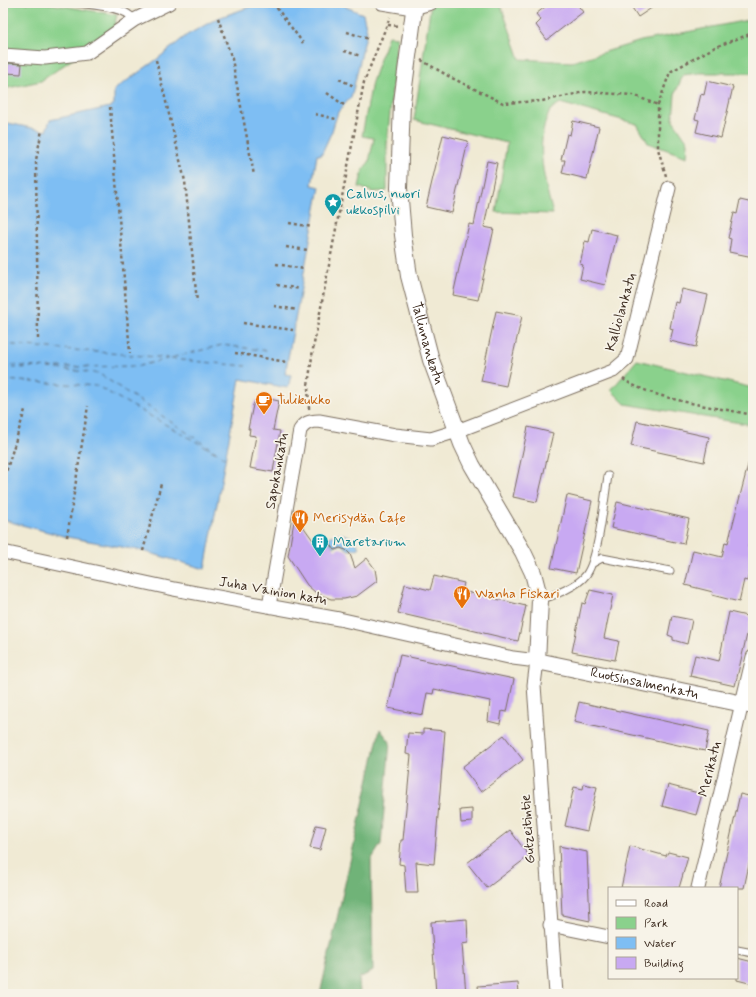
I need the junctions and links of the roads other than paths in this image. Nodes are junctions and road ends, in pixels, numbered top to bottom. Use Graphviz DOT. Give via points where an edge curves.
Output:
graph roads {
  1 [pos="78,3"];
  2 [pos="169,3"];
  3 [pos="430,3"];
  4 [pos="388,4"];
  5 [pos="414,5"];
  6 [pos="134,20"];
  7 [pos="3,55"];
  8 [pos="669,188"];
  9 [pos="457,431"];
  10 [pos="608,476"];
  11 [pos="3,552"];
  12 [pos="593,563"];
  13 [pos="670,571"];
  14 [pos="540,600"];
  15 [pos="269,606"];
  16 [pos="753,657"];
  17 [pos="537,661"];
  18 [pos="748,705"];
  19 [pos="698,887"];
  20 [pos="550,925"];
  21 [pos="608,937"];
  22 [pos="738,950"];
  23 [pos="753,953"];
  24 [pos="556,994"];
  1 -- 6 [label="lane" via="118,10 132,16"];
  2 -- 6 [label="street"];
  3 -- 5 [label="street"];
  4 -- 5 [label="street"];
  5 -- 9 [label="street, Tallinnankatu" via="402,102 398,188 409,276 431,360"];
  6 -- 7 [label="street" via="87,53 45,58"];
  8 -- 9 [label="street, Kalliolankatu" via="627,359 613,371"];
  9 -- 14 [label="street, Tallinnankatu" via="472,465 524,552"];
  9 -- 15 [label="street, Sapokankatu" via="431,439 311,421 305,424 300,430"];
  10 -- 12 [label="lane"];
  11 -- 15 [label="street, Juha Vainion katu" via="174,589"];
  12 -- 13 [label="lane" via="602,558"];
  12 -- 14 [label="lane" via="586,576 562,592"];
  14 -- 17 [label="street, Tallinnankatu"];
  15 -- 17 [label="street, Juha Vainion katu"];
  16 -- 18 [label="street, Merikatu"];
  17 -- 18 [label="street, Ruotsinsalmenkatu"];
  17 -- 20 [label="street, Gutzeitintie" via="534,685"];
  18 -- 19 [label="street, Merikatu"];
  20 -- 21 [label="street"];
  20 -- 24 [label="street, Gutzeitintie"];
  22 -- 23 [label="lane"];
}
